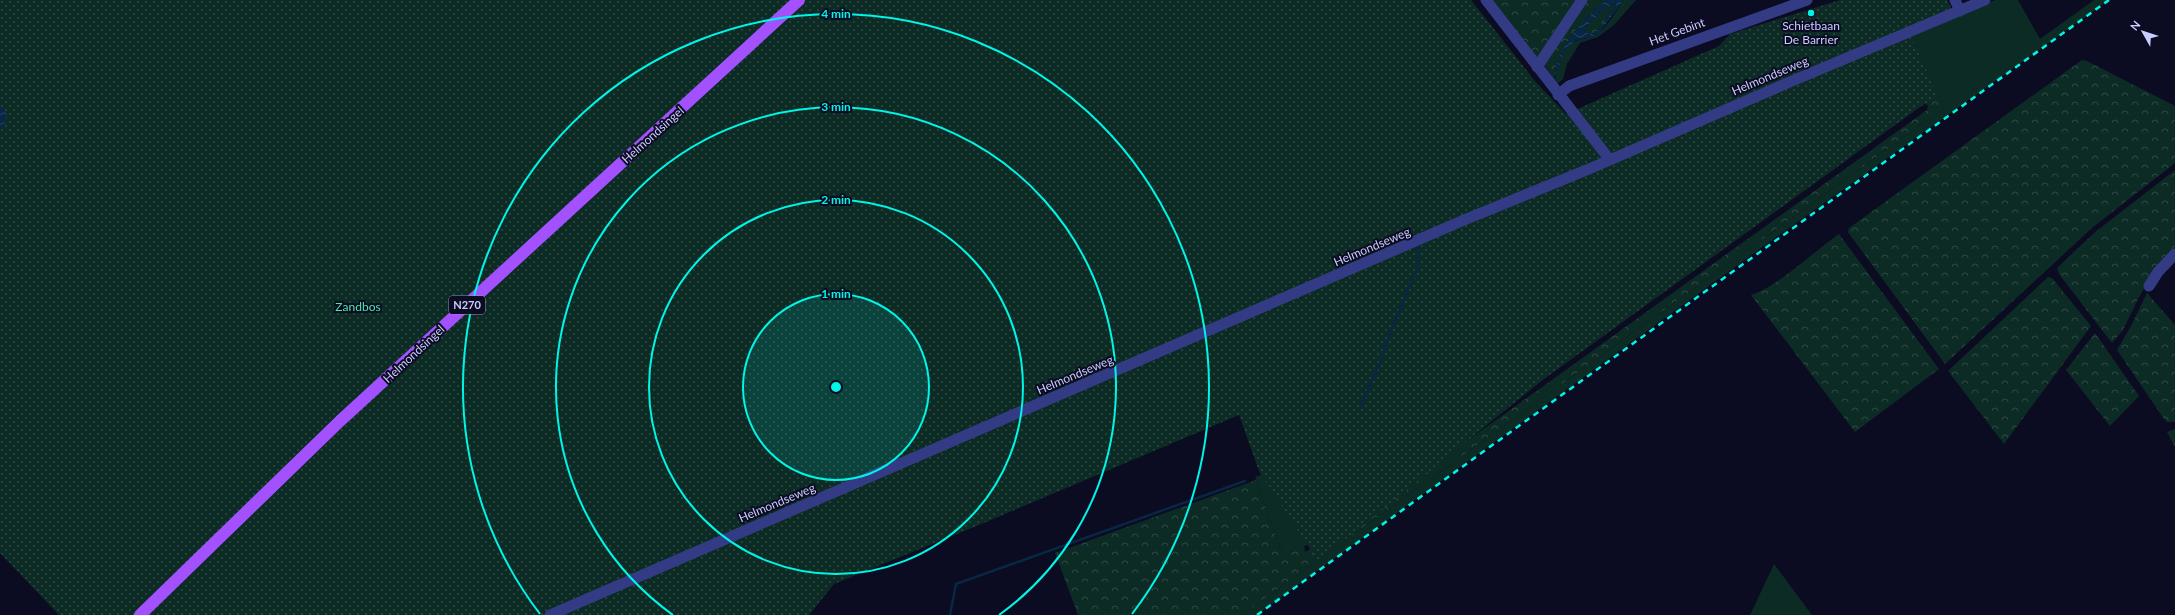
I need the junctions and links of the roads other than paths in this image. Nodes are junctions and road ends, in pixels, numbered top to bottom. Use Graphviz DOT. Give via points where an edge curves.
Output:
graph roads {
  1 [pos="799,0"];
  2 [pos="1486,0"];
  3 [pos="1582,0"];
  4 [pos="1807,0"];
  5 [pos="1956,0"];
  6 [pos="1985,0"];
  7 [pos="1960,11"];
  8 [pos="1537,67"];
  9 [pos="1558,95"];
  10 [pos="1610,160"];
  11 [pos="2175,254"];
  12 [pos="2149,286"];
  13 [pos="140,615"];
  14 [pos="550,615"];
  1 -- 13 [label="main road, Helmondsingel / N270" via="340,421"];
  2 -- 8 [label="street"];
  3 -- 8 [label="street"];
  4 -- 9 [label="street, Het Gebint" via="1569,86"];
  5 -- 7 [label="street"];
  6 -- 7 [label="street, Helmondseweg"];
  7 -- 10 [label="street, Helmondseweg"];
  8 -- 9 [label="street"];
  9 -- 10 [label="street"];
  10 -- 14 [label="street, Helmondseweg" via="1464,220"];
  11 -- 12 [label="street"];
}
